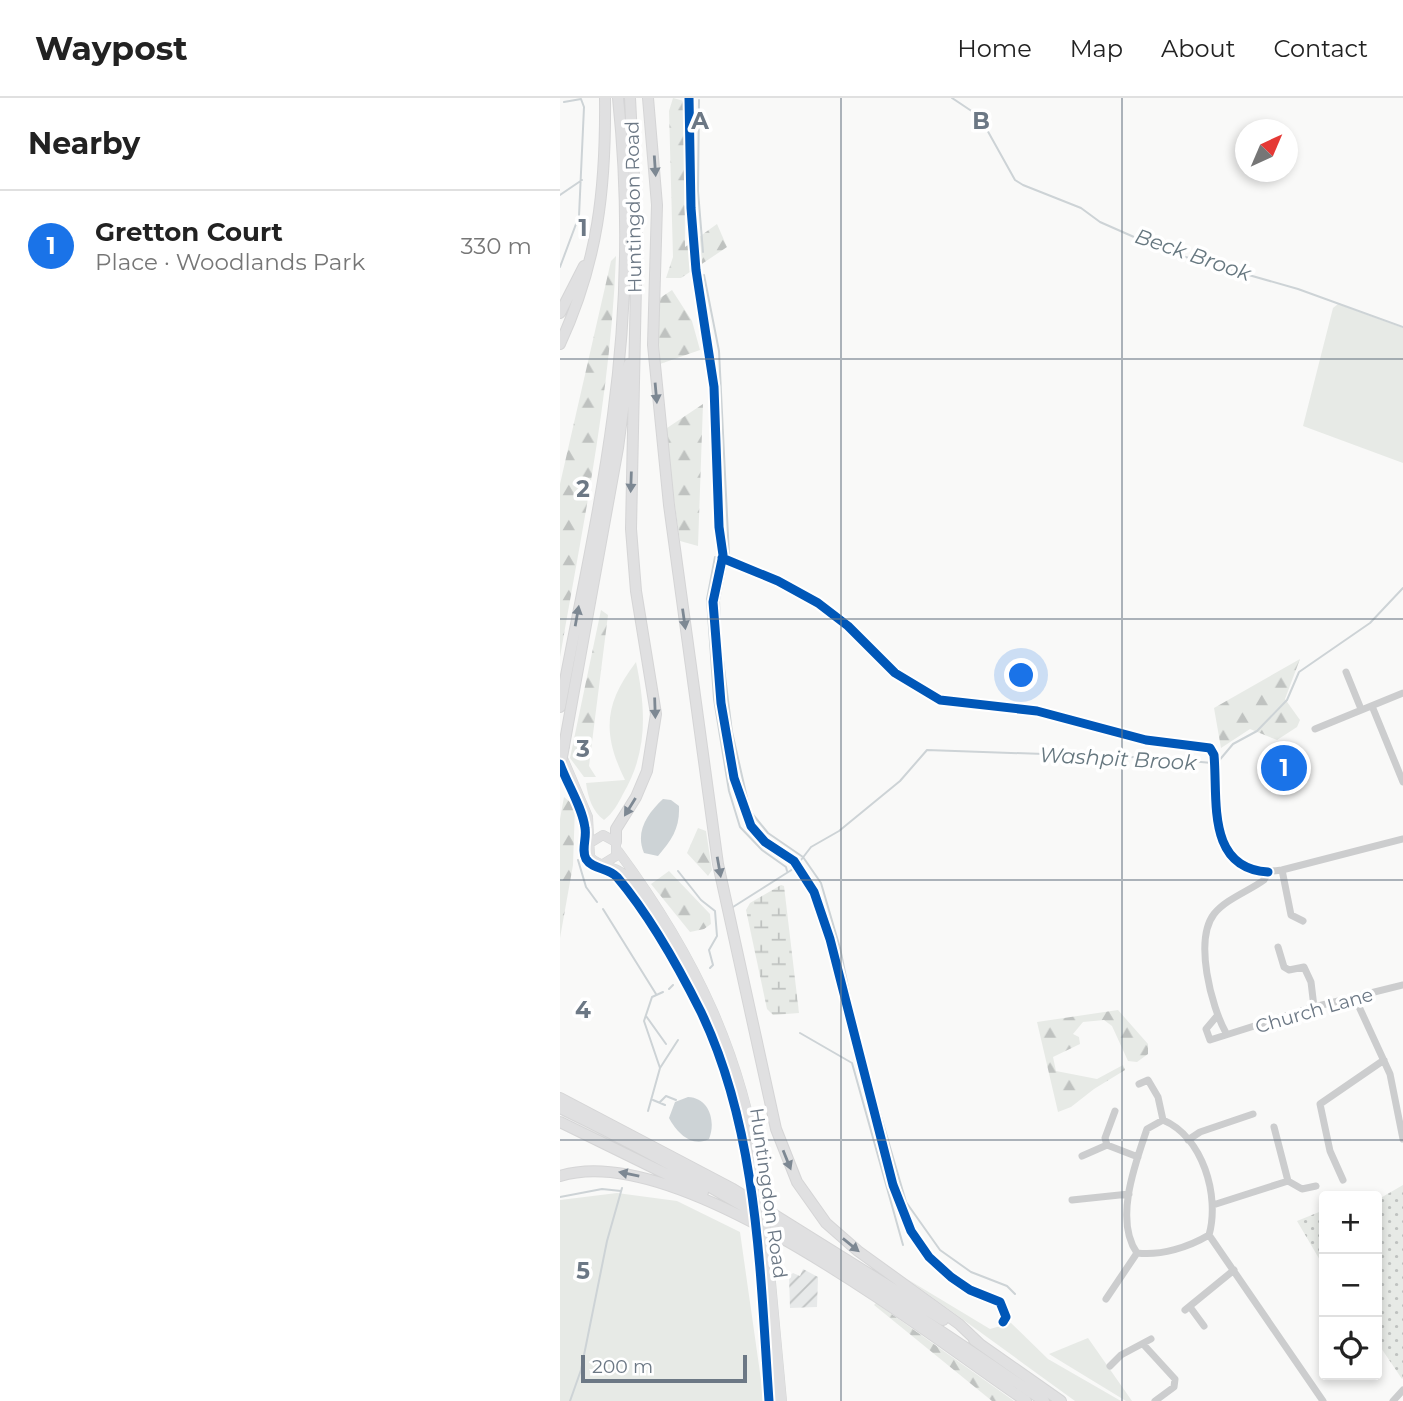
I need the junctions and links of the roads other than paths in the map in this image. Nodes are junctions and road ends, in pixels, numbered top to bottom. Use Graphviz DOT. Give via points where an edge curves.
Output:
graph roads {
  1 [pos="605,98"];
  2 [pos="618,98"];
  3 [pos="630,98"];
  4 [pos="648,98"];
  5 [pos="600,217"];
  6 [pos="560,313"];
  7 [pos="634,316"];
  8 [pos="560,344"];
  9 [pos="818,603"];
  10 [pos="1346,672"];
  11 [pos="1403,693"];
  12 [pos="1372,706"];
  13 [pos="560,707"];
  14 [pos="1361,709"];
  15 [pos="1315,729"];
  16 [pos="562,748"];
  17 [pos="560,769"];
  18 [pos="1403,782"];
  19 [pos="588,817"];
  20 [pos="603,835"];
  21 [pos="1403,839"];
  22 [pos="590,843"];
  23 [pos="617,846"];
  24 [pos="603,864"];
  25 [pos="1282,870"];
  26 [pos="1268,872"];
  27 [pos="1303,921"];
  28 [pos="1278,947"];
  29 [pos="1403,985"];
  30 [pos="1356,998"];
  31 [pos="1314,1007"];
  32 [pos="1217,1016"];
  33 [pos="1226,1033"];
  34 [pos="1384,1060"];
  35 [pos="1139,1084"];
  36 [pos="560,1098"];
  37 [pos="1309,1103"];
  38 [pos="1320,1104"];
  39 [pos="561,1109"];
  40 [pos="1115,1111"];
  41 [pos="1254,1114"];
  42 [pos="1163,1120"];
  43 [pos="560,1122"];
  44 [pos="1274,1127"];
  45 [pos="1403,1139"];
  46 [pos="1188,1140"];
  47 [pos="1107,1145"];
  48 [pos="1082,1156"];
  49 [pos="1138,1157"];
  50 [pos="560,1176"];
  51 [pos="1343,1180"];
  52 [pos="1288,1181"];
  53 [pos="1316,1186"];
  54 [pos="1129,1194"];
  55 [pos="1072,1200"];
  56 [pos="1213,1205"];
  57 [pos="779,1226"];
  58 [pos="1209,1235"];
  59 [pos="764,1249"];
  60 [pos="1137,1253"];
  61 [pos="1234,1270"];
  62 [pos="1106,1298"];
  63 [pos="1204,1326"];
  64 [pos="1151,1339"];
  65 [pos="980,1343"];
  66 [pos="1143,1344"];
  67 [pos="1110,1366"];
  68 [pos="1403,1390"];
  69 [pos="775,1401"];
  70 [pos="782,1401"];
  71 [pos="1026,1401"];
  72 [pos="1044,1401"];
  73 [pos="1061,1401"];
  74 [pos="1155,1401"];
  75 [pos="1323,1401"];
  76 [pos="1393,1401"];
  1 -- 5 [label="highway" via="605,184"];
  13 -- 2 [label="highway, one-way" via="613,416 620,352 624,262"];
  3 -- 7 [label="highway, Huntingdon Road" via="637,235"];
  4 -- 65 [label="highway, one-way" via="657,205 654,356 669,505 718,864 776,1129 797,1182 827,1223"];
  5 -- 6 [label="highway" via="583,269"];
  5 -- 8 [label="highway" via="589,270"];
  7 -- 16 [label="highway" via="618,449"];
  7 -- 23 [label="highway, one-way" via="631,529 655,723 647,771 616,829"];
  9 -- 26 [label="street" via="895,673 940,700 1037,711 1146,740 1206,746 1213,751 1225,847 1242,867"];
  10 -- 14 [label="street"];
  11 -- 12 [label="street"];
  12 -- 14 [label="street"];
  12 -- 18 [label="street"];
  14 -- 15 [label="street"];
  16 -- 17 [label="highway, bridge"];
  16 -- 19 [label="main road"];
  19 -- 20 [label="main road"];
  19 -- 22 [label="main road"];
  20 -- 22 [label="main road"];
  20 -- 23 [label="main road"];
  21 -- 25 [label="street"];
  22 -- 24 [label="main road" via="590,857"];
  23 -- 24 [label="main road" via="614,860"];
  23 -- 59 [label="main road, Huntingdon Road, bridge" via="673,933 723,1031 747,1102 762,1189"];
  24 -- 59 [label="main road, Huntingdon Road, bridge" via="624,874 636,889 711,1021 734,1085"];
  25 -- 26 [label="street"];
  25 -- 27 [label="street" via="1291,915"];
  26 -- 32 [label="street" via="1250,890 1223,906 1207,926 1203,942"];
  28 -- 31 [label="street" via="1284,967 1304,967 1308,972"];
  29 -- 30 [label="street, Church Lane"];
  30 -- 31 [label="street, Church Lane"];
  30 -- 34 [label="street"];
  31 -- 33 [label="street, Church Lane"];
  32 -- 33 [label="street"];
  32 -- 33 [label="street" via="1205,1033 1210,1040"];
  34 -- 38 [label="street"];
  34 -- 45 [label="street"];
  35 -- 42 [label="street" via="1148,1080"];
  36 -- 65 [label="highway" via="766,1208"];
  37 -- 38 [label="street"];
  38 -- 51 [label="street" via="1330,1151"];
  39 -- 57 [label="highway"];
  40 -- 47 [label="street" via="1105,1138"];
  41 -- 46 [label="street"];
  42 -- 46 [label="street"];
  42 -- 49 [label="street" via="1147,1129"];
  43 -- 57 [label="highway" via="761,1222"];
  44 -- 52 [label="street"];
  46 -- 56 [label="street" via="1203,1166"];
  47 -- 48 [label="street"];
  47 -- 49 [label="street"];
  49 -- 54 [label="street"];
  71 -- 50 [label="highway, one-way" via="834,1270 725,1210 670,1185 617,1171 592,1169"];
  52 -- 53 [label="street" via="1302,1189"];
  52 -- 56 [label="street"];
  54 -- 55 [label="street"];
  54 -- 60 [label="street" via="1126,1225"];
  56 -- 58 [label="street"];
  57 -- 72 [label="highway"];
  58 -- 60 [label="street" via="1167,1251"];
  58 -- 61 [label="street"];
  59 -- 69 [label="main road, Huntingdon Road"];
  59 -- 70 [label="main road, Huntingdon Road"];
  60 -- 62 [label="street"];
  61 -- 63 [label="street" via="1188,1308"];
  61 -- 75 [label="street"];
  64 -- 66 [label="street"];
  65 -- 73 [label="highway"];
  66 -- 67 [label="street"];
  66 -- 74 [label="street" via="1175,1378 1174,1387"];
  68 -- 76 [label="street"];
}
